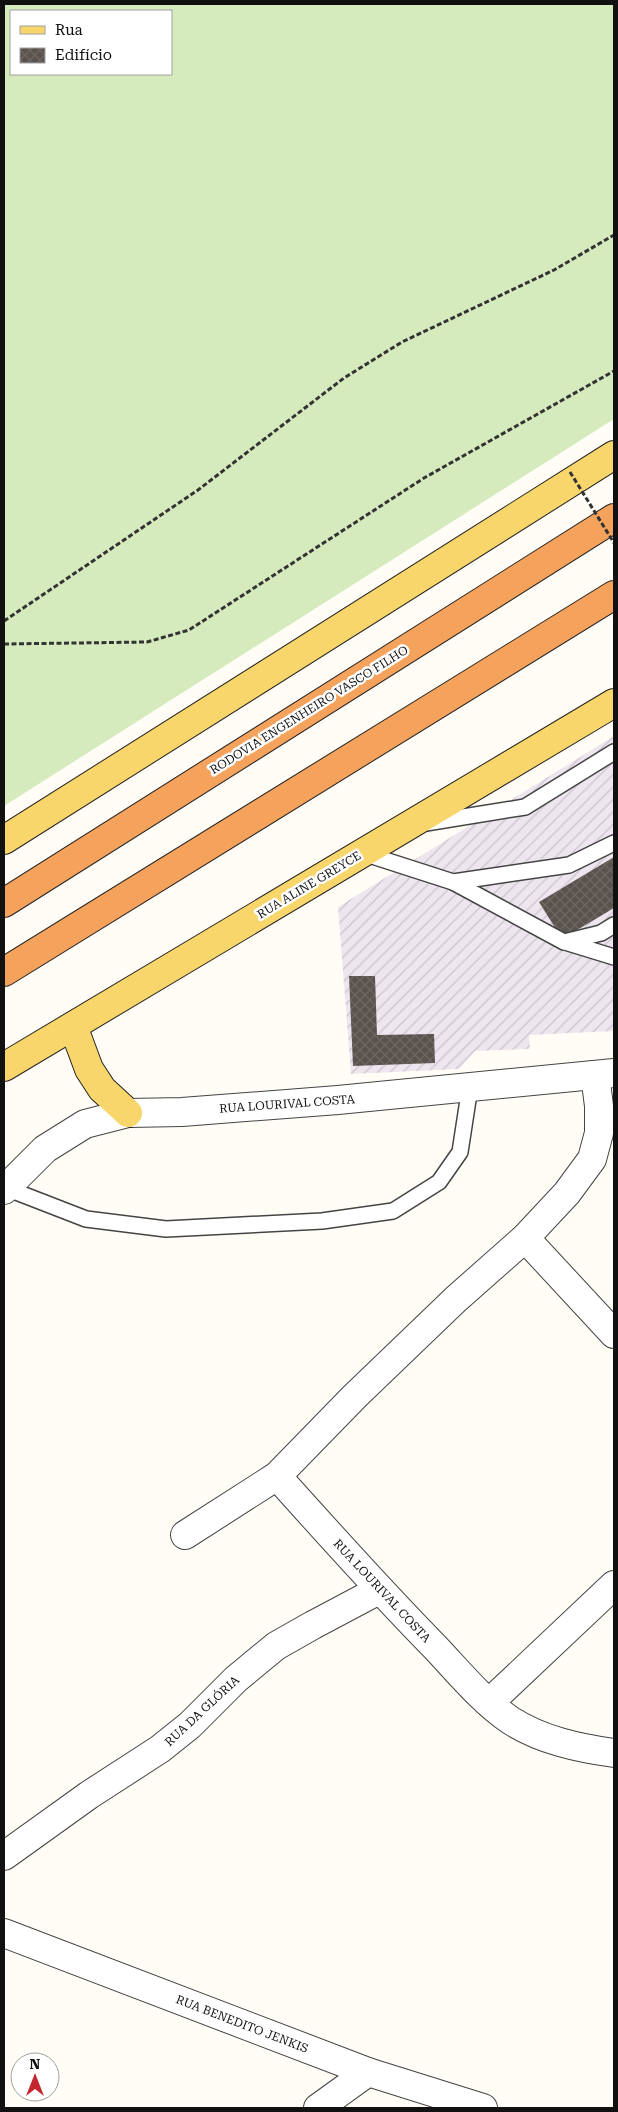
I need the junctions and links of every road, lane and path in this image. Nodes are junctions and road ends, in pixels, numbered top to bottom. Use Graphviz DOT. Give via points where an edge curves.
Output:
graph roads {
  1 [pos="614,235"];
  2 [pos="614,371"];
  3 [pos="614,455"];
  4 [pos="570,472"];
  5 [pos="614,518"];
  6 [pos="614,543"];
  7 [pos="614,595"];
  8 [pos="4,621"];
  9 [pos="4,644"];
  10 [pos="614,703"];
  11 [pos="614,752"];
  12 [pos="410,825"];
  13 [pos="4,840"];
  14 [pos="614,843"];
  15 [pos="363,852"];
  16 [pos="454,882"];
  17 [pos="4,903"];
  18 [pos="614,925"];
  19 [pos="564,942"];
  20 [pos="614,956"];
  21 [pos="4,972"];
  22 [pos="73,1026"];
  23 [pos="4,1067"];
  24 [pos="605,1074"];
  25 [pos="470,1087"];
  26 [pos="128,1113"];
  27 [pos="5,1189"];
  28 [pos="525,1238"];
  29 [pos="614,1334"];
  30 [pos="277,1476"];
  31 [pos="185,1535"];
  32 [pos="614,1585"];
  33 [pos="379,1590"];
  34 [pos="489,1703"];
  35 [pos="614,1753"];
  36 [pos="4,1856"];
  37 [pos="4,1933"];
  38 [pos="368,2072"];
  39 [pos="318,2108"];
  40 [pos="483,2108"];
  1 -- 8 [label="path" via="554,270 402,342 344,378 198,490"];
  2 -- 9 [label="path" via="424,478 189,630 147,642"];
  3 -- 13 [label="main road"];
  4 -- 6 [label="path, bridge"];
  5 -- 17 [label="highway, RODOVIA ENGENHEIRO VASCO FILHO"];
  7 -- 21 [label="highway"];
  10 -- 12 [label="main road, RUA ALINE GREYCE"];
  11 -- 12 [label="lane" via="525,807"];
  12 -- 15 [label="main road, RUA ALINE GREYCE"];
  14 -- 16 [label="lane" via="570,865"];
  15 -- 16 [label="lane"];
  15 -- 22 [label="main road, RUA ALINE GREYCE"];
  16 -- 19 [label="lane"];
  18 -- 19 [label="lane" via="601,933"];
  19 -- 20 [label="lane"];
  22 -- 23 [label="main road, RUA ALINE GREYCE"];
  22 -- 26 [label="main road" via="89,1069 102,1089"];
  24 -- 25 [label="street, RUA LOURIVAL COSTA"];
  24 -- 28 [label="street, RUA LOURIVAL COSTA" via="599,1106 599,1133 592,1158 567,1193"];
  25 -- 26 [label="street, RUA LOURIVAL COSTA" via="182,1112"];
  25 -- 27 [label="lane" via="460,1152 439,1182 392,1211 322,1221 166,1229 86,1219"];
  26 -- 27 [label="street, RUA LOURIVAL COSTA" via="84,1124 45,1149"];
  28 -- 29 [label="street"];
  28 -- 30 [label="street, RUA LOURIVAL COSTA" via="456,1299"];
  30 -- 31 [label="street, RUA LOURIVAL COSTA"];
  30 -- 33 [label="street, RUA LOURIVAL COSTA"];
  32 -- 34 [label="street"];
  33 -- 34 [label="street, RUA LOURIVAL COSTA"];
  33 -- 36 [label="street, RUA DA GLÓRIA" via="276,1646 160,1749"];
  34 -- 35 [label="street, RUA LOURIVAL COSTA" via="546,1738"];
  37 -- 38 [label="street, RUA BENEDITO JENKIS"];
  38 -- 39 [label="street"];
  38 -- 40 [label="street, RUA BENEDITO JENKIS"];
}
